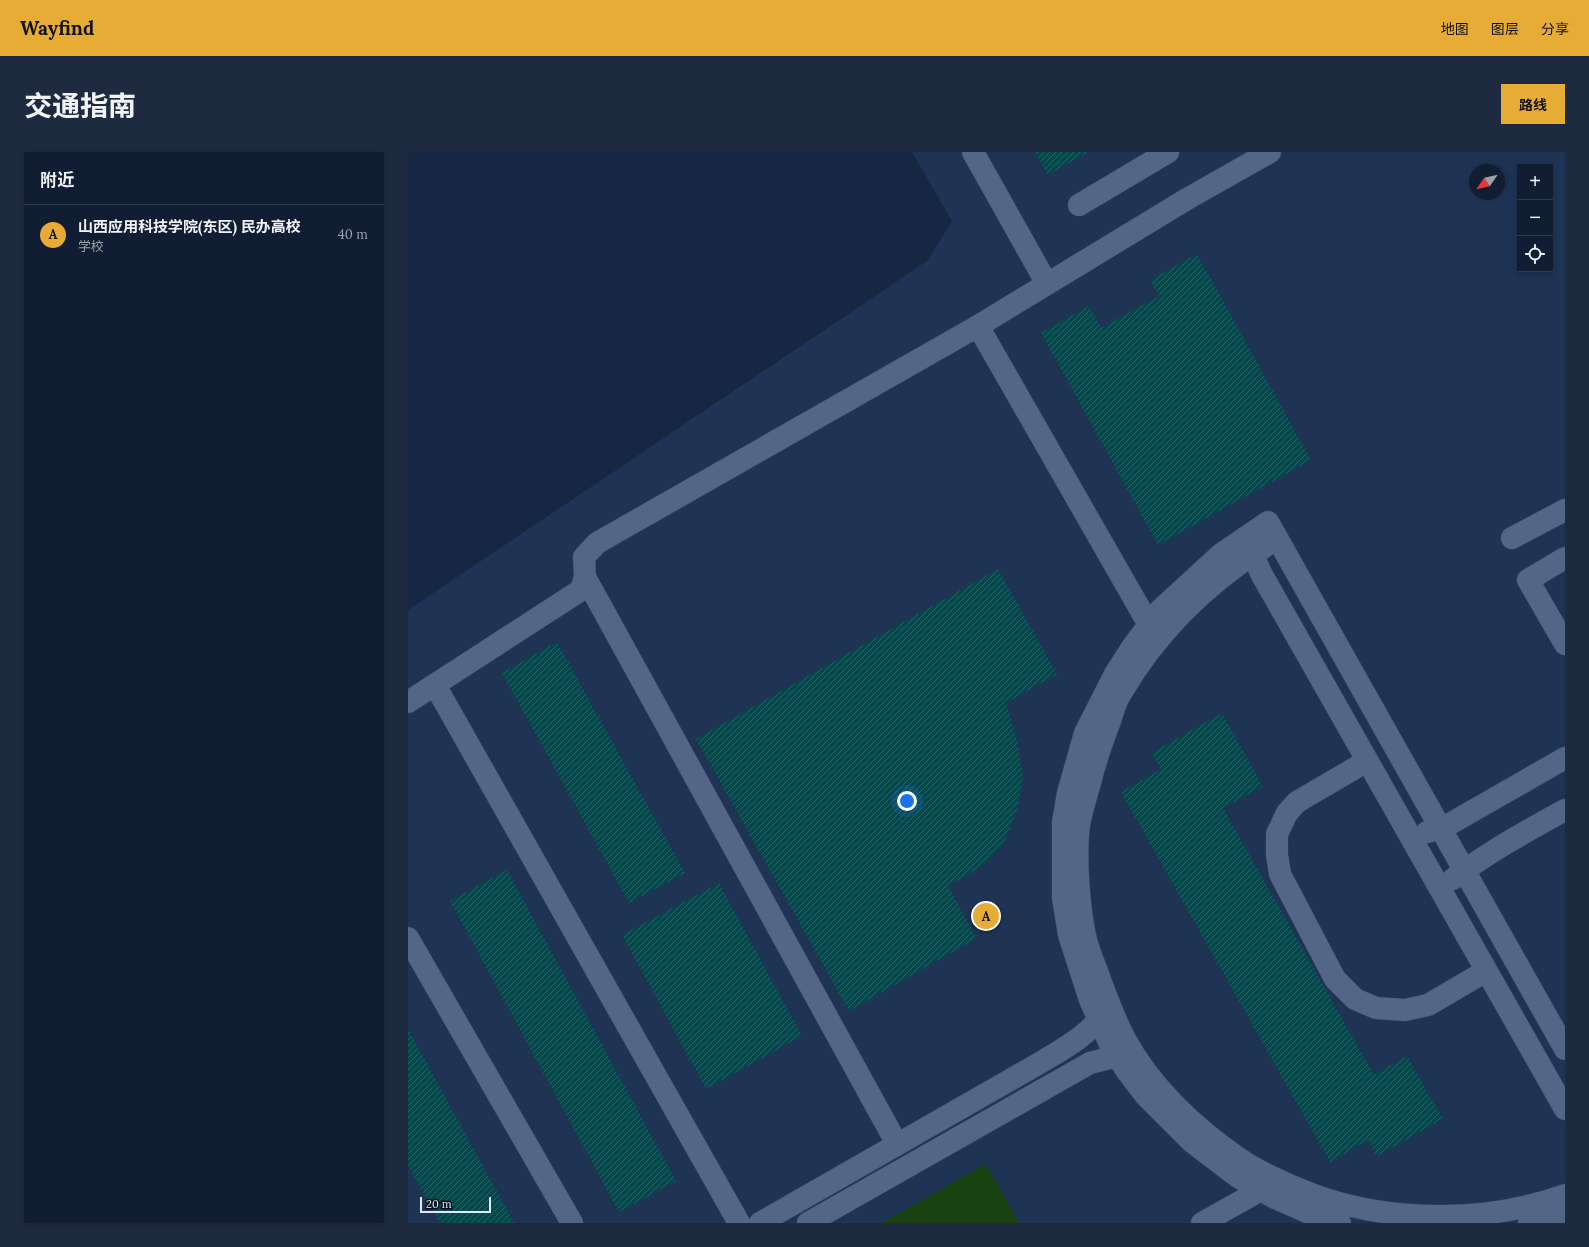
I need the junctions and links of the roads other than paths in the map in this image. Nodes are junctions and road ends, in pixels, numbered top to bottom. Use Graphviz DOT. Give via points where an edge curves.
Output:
graph roads {
  1 [pos="973,152"];
  2 [pos="1168,152"];
  3 [pos="1270,152"];
  4 [pos="1078,205"];
  5 [pos="1047,284"];
  6 [pos="978,326"];
  7 [pos="1565,510"];
  8 [pos="1512,538"];
  9 [pos="1248,546"];
  10 [pos="1565,558"];
  11 [pos="585,577"];
  12 [pos="1154,633"];
  13 [pos="1565,644"];
  14 [pos="435,685"];
  15 [pos="408,702"];
  16 [pos="1565,758"];
  17 [pos="1367,761"];
  18 [pos="1565,810"];
  19 [pos="1441,828"];
  20 [pos="1410,836"];
  21 [pos="1464,870"];
  22 [pos="1440,889"];
  23 [pos="408,938"];
  24 [pos="1486,970"];
  25 [pos="1104,1012"];
  26 [pos="1565,1049"];
  27 [pos="1127,1057"];
  28 [pos="1565,1109"];
  29 [pos="897,1144"];
  30 [pos="1261,1190"];
  31 [pos="1565,1194"];
  32 [pos="1565,1213"];
  33 [pos="1337,1222"];
  34 [pos="572,1223"];
  35 [pos="738,1223"];
  36 [pos="760,1223"];
  37 [pos="808,1223"];
  38 [pos="1202,1223"];
  39 [pos="1529,1223"];
  1 -- 5 [label="lane"];
  2 -- 4 [label="lane"];
  3 -- 5 [label="lane"];
  5 -- 6 [label="lane"];
  6 -- 11 [label="lane" via="597,543 584,557"];
  6 -- 12 [label="lane"];
  7 -- 8 [label="lane"];
  9 -- 12 [label="lane" via="1221,554 1197,575 1160,610"];
  9 -- 17 [label="lane"];
  9 -- 19 [label="lane" via="1277,538"];
  10 -- 13 [label="lane" via="1528,580"];
  11 -- 14 [label="lane" via="580,590"];
  11 -- 29 [label="lane"];
  12 -- 25 [label="lane" via="1144,658 1119,697 1096,757 1079,826 1080,900"];
  14 -- 15 [label="lane"];
  14 -- 35 [label="lane"];
  16 -- 19 [label="lane"];
  17 -- 20 [label="lane"];
  17 -- 24 [label="lane" via="1297,802 1287,813 1277,834 1280,874 1335,979 1355,998 1376,1008 1405,1010 1428,1005"];
  18 -- 21 [label="lane"];
  19 -- 20 [label="lane"];
  19 -- 21 [label="lane"];
  20 -- 22 [label="lane"];
  21 -- 22 [label="lane"];
  21 -- 26 [label="lane"];
  22 -- 24 [label="lane"];
  23 -- 34 [label="lane"];
  24 -- 28 [label="lane"];
  25 -- 27 [label="lane" via="1125,1038"];
  25 -- 29 [label="lane" via="1078,1039"];
  27 -- 30 [label="lane" via="1126,1070 1146,1096 1192,1142 1238,1177"];
  27 -- 31 [label="lane" via="1193,1124 1241,1160 1286,1184 1331,1202 1371,1213 1414,1218 1468,1217 1505,1212 1552,1200"];
  27 -- 37 [label="lane" via="1090,1063"];
  29 -- 36 [label="lane"];
  30 -- 33 [label="lane" via="1307,1212"];
  30 -- 38 [label="lane"];
  32 -- 39 [label="lane"];
}
